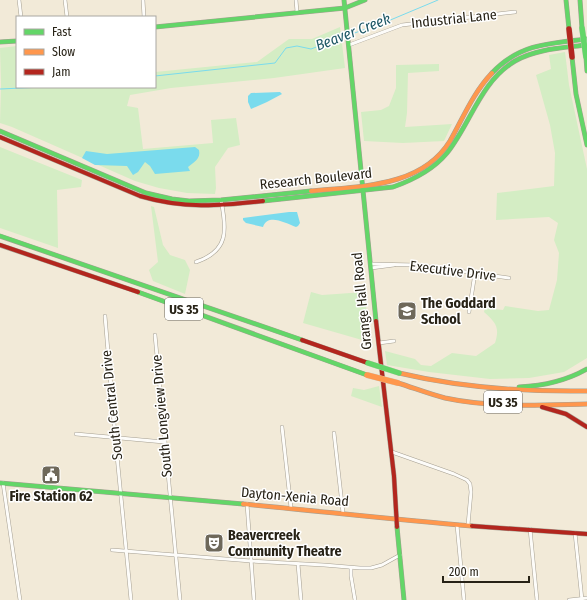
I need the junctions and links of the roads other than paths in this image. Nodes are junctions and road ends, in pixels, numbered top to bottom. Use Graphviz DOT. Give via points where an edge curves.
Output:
graph roads {
  1 [pos="19,0"];
  2 [pos="65,0"];
  3 [pos="143,0"];
  4 [pos="296,0"];
  5 [pos="344,0"];
  6 [pos="365,0"];
  7 [pos="566,0"];
  8 [pos="580,0"];
  9 [pos="345,8"];
  10 [pos="297,12"];
  11 [pos="515,12"];
  12 [pos="21,16"];
  13 [pos="67,16"];
  14 [pos="144,16"];
  15 [pos="156,27"];
  16 [pos="587,40"];
  17 [pos="16,41"];
  18 [pos="0,42"];
  19 [pos="587,45"];
  20 [pos="349,46"];
  21 [pos="587,71"];
  22 [pos="0,131"];
  23 [pos="0,137"];
  24 [pos="587,145"];
  25 [pos="363,188"];
  26 [pos="222,203"];
  27 [pos="0,236"];
  28 [pos="0,245"];
  29 [pos="196,262"];
  30 [pos="371,266"];
  31 [pos="475,273"];
  32 [pos="509,278"];
  33 [pos="470,312"];
  34 [pos="105,316"];
  35 [pos="155,335"];
  36 [pos="394,341"];
  37 [pos="379,343"];
  38 [pos="587,369"];
  39 [pos="417,378"];
  40 [pos="419,390"];
  41 [pos="587,391"];
  42 [pos="587,403"];
  43 [pos="532,405"];
  44 [pos="282,426"];
  45 [pos="587,427"];
  46 [pos="334,433"];
  47 [pos="76,434"];
  48 [pos="115,438"];
  49 [pos="164,442"];
  50 [pos="392,452"];
  51 [pos="2,483"];
  52 [pos="121,494"];
  53 [pos="170,498"];
  54 [pos="247,504"];
  55 [pos="290,508"];
  56 [pos="344,513"];
  57 [pos="396,520"];
  58 [pos="457,525"];
  59 [pos="468,525"];
  60 [pos="530,529"];
  61 [pos="575,533"];
  62 [pos="587,534"];
  63 [pos="112,550"];
  64 [pos="127,550"];
  65 [pos="175,555"];
  66 [pos="400,556"];
  67 [pos="251,561"];
  68 [pos="298,564"];
  69 [pos="352,568"];
  70 [pos="587,598"];
  71 [pos="581,599"];
  72 [pos="20,600"];
  73 [pos="132,600"];
  74 [pos="180,600"];
  75 [pos="254,600"];
  76 [pos="302,600"];
  77 [pos="355,600"];
  78 [pos="404,600"];
  79 [pos="464,600"];
  80 [pos="537,600"];
  81 [pos="569,600"];
  1 -- 12 [label="street"];
  2 -- 13 [label="street"];
  3 -- 14 [label="street"];
  4 -- 10 [label="street"];
  5 -- 9 [label="main road, Grange Hall Road"];
  6 -- 9 [label="main road"];
  7 -- 24 [label="main road, bridge" via="576,94"];
  8 -- 21 [label="main road, bridge"];
  9 -- 10 [label="main road"];
  9 -- 20 [label="main road, Grange Hall Road"];
  10 -- 15 [label="main road"];
  11 -- 20 [label="street, Industrial Lane" via="406,24"];
  16 -- 25 [label="main road, Research Boulevard" via="550,43 516,54 496,68 484,81 448,142 432,160 420,170 402,179"];
  17 -- 18 [label="main road"];
  19 -- 25 [label="main road, Research Boulevard" via="552,49 516,60 495,76 484,90 442,159 410,181 393,187"];
  20 -- 25 [label="main road, Grange Hall Road"];
  22 -- 26 [label="main road, Research Boulevard" via="146,193 172,199"];
  23 -- 26 [label="main road, Research Boulevard" via="155,201 193,207"];
  25 -- 26 [label="main road, Research Boulevard"];
  25 -- 30 [label="main road, Grange Hall Road"];
  26 -- 29 [label="street" via="222,243 213,254"];
  27 -- 39 [label="main road, US 35, bridge"];
  28 -- 40 [label="main road, US 35, bridge" via="367,375"];
  30 -- 31 [label="street, Executive Drive" via="416,264"];
  30 -- 37 [label="main road, Grange Hall Road"];
  31 -- 32 [label="street, Executive Drive"];
  31 -- 33 [label="street"];
  34 -- 48 [label="street, South Central Drive"];
  35 -- 49 [label="street, South Longview Drive"];
  36 -- 37 [label="street"];
  37 -- 50 [label="main road, Grange Hall Road"];
  38 -- 39 [label="main road" via="559,382 522,388"];
  39 -- 41 [label="main road, US 35" via="497,390"];
  40 -- 42 [label="main road, US 35" via="496,401"];
  40 -- 43 [label="main road" via="450,399 504,405"];
  42 -- 43 [label="main road"];
  43 -- 45 [label="main road" via="562,412"];
  44 -- 55 [label="street"];
  46 -- 56 [label="street"];
  47 -- 48 [label="street"];
  48 -- 49 [label="street"];
  48 -- 52 [label="street, South Central Drive"];
  49 -- 53 [label="street, South Longview Drive"];
  50 -- 57 [label="main road, Grange Hall Road"];
  50 -- 59 [label="street" via="467,480 471,492"];
  51 -- 52 [label="main road, Dayton-Xenia Road"];
  51 -- 72 [label="street"];
  52 -- 53 [label="main road, Dayton-Xenia Road"];
  52 -- 64 [label="street, South Central Drive"];
  53 -- 54 [label="main road, Dayton-Xenia Road"];
  53 -- 65 [label="street, South Longview Drive"];
  54 -- 55 [label="main road, Dayton-Xenia Road"];
  54 -- 67 [label="street"];
  55 -- 56 [label="main road, Dayton-Xenia Road"];
  56 -- 57 [label="main road, Dayton-Xenia Road"];
  57 -- 58 [label="main road, Dayton-Xenia Road"];
  57 -- 66 [label="main road, Grange Hall Road"];
  58 -- 59 [label="main road, Dayton-Xenia Road"];
  58 -- 79 [label="street"];
  59 -- 60 [label="main road, Dayton-Xenia Road"];
  60 -- 61 [label="main road, Dayton-Xenia Road"];
  60 -- 80 [label="street"];
  61 -- 62 [label="main road, Dayton-Xenia Road"];
  61 -- 71 [label="street"];
  63 -- 64 [label="street"];
  64 -- 65 [label="street"];
  64 -- 73 [label="street, South Central Drive"];
  65 -- 67 [label="street"];
  65 -- 74 [label="street, South Longview Drive"];
  66 -- 69 [label="street" via="376,567"];
  66 -- 78 [label="main road, Grange Hall Road"];
  67 -- 68 [label="street"];
  67 -- 75 [label="street"];
  68 -- 69 [label="street"];
  68 -- 76 [label="street"];
  69 -- 77 [label="street"];
  70 -- 71 [label="street"];
  71 -- 81 [label="street"];
}
